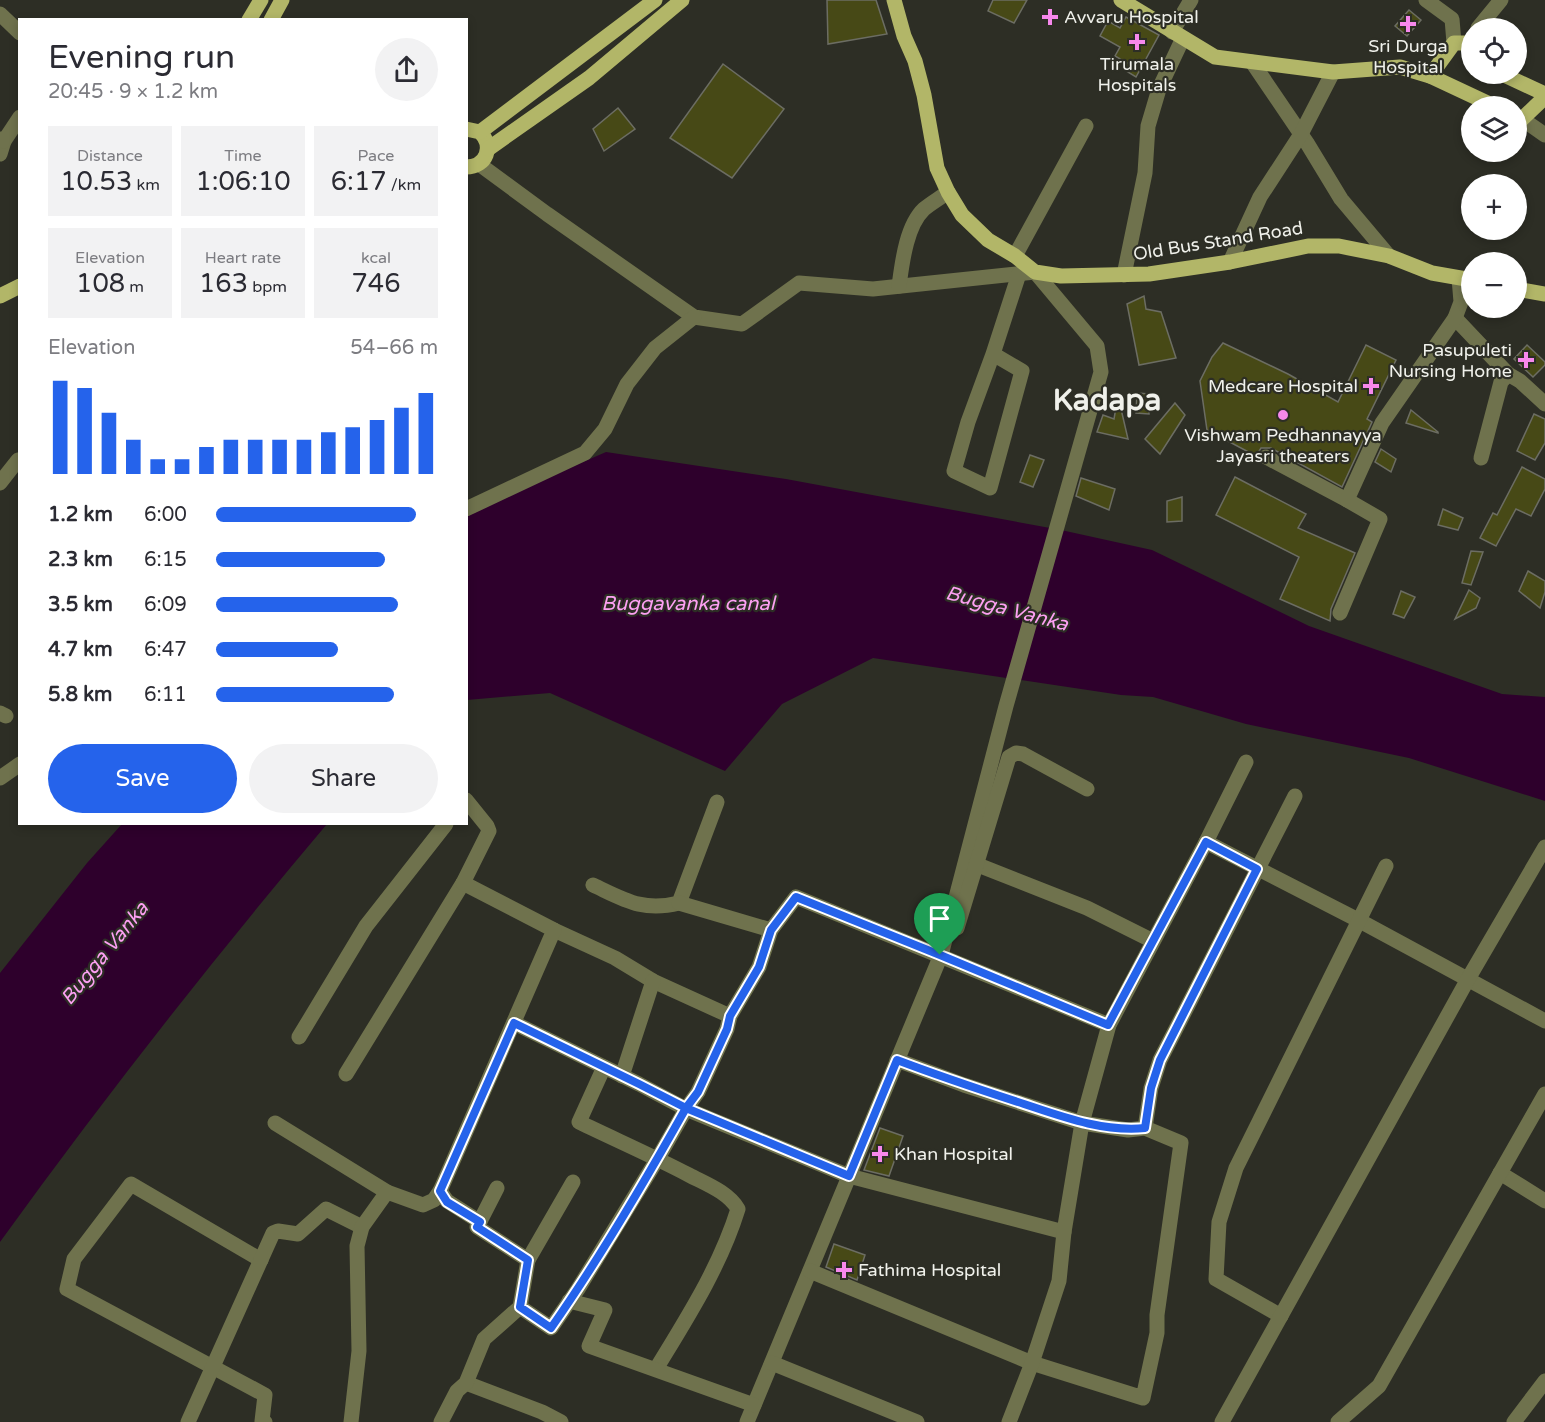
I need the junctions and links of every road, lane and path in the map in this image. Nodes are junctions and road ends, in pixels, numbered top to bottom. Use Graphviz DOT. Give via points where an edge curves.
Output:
graph roads {
  1 [pos="261,0"];
  2 [pos="282,0"];
  3 [pos="655,0"];
  4 [pos="682,0"];
  5 [pos="894,0"];
  6 [pos="1121,0"];
  7 [pos="1191,0"];
  8 [pos="1426,0"];
  9 [pos="1501,0"];
  10 [pos="0,14"];
  11 [pos="250,18"];
  12 [pos="272,18"];
  13 [pos="1486,18"];
  14 [pos="18,31"];
  15 [pos="1178,35"];
  16 [pos="1461,35"];
  17 [pos="1461,48"];
  18 [pos="1252,62"];
  19 [pos="1334,72"];
  20 [pos="1430,76"];
  21 [pos="1522,84"];
  22 [pos="1473,96"];
  23 [pos="1545,96"];
  24 [pos="1527,111"];
  25 [pos="18,120"];
  26 [pos="1527,123"];
  27 [pos="1086,126"];
  28 [pos="473,130"];
  29 [pos="1301,134"];
  30 [pos="1545,135"];
  31 [pos="1,145"];
  32 [pos="488,149"];
  33 [pos="476,166"];
  34 [pos="948,192"];
  35 [pos="1015,256"];
  36 [pos="1389,256"];
  37 [pos="1230,262"];
  38 [pos="1035,272"];
  39 [pos="1019,274"];
  40 [pos="1124,275"];
  41 [pos="1461,278"];
  42 [pos="899,286"];
  43 [pos="18,287"];
  44 [pos="1527,291"];
  45 [pos="1545,294"];
  46 [pos="0,296"];
  47 [pos="1461,302"];
  48 [pos="694,317"];
  49 [pos="1455,318"];
  50 [pos="993,354"];
  51 [pos="1508,374"];
  52 [pos="1545,404"];
  53 [pos="1266,457"];
  54 [pos="1481,458"];
  55 [pos="18,459"];
  56 [pos="0,483"];
  57 [pos="1347,500"];
  58 [pos="468,508"];
  59 [pos="1340,612"];
  60 [pos="1246,762"];
  61 [pos="18,765"];
  62 [pos="0,778"];
  63 [pos="1087,789"];
  64 [pos="1294,796"];
  65 [pos="468,802"];
  66 [pos="717,802"];
  67 [pos="445,825"];
  68 [pos="1206,842"];
  69 [pos="1545,847"];
  70 [pos="978,865"];
  71 [pos="1386,866"];
  72 [pos="1257,869"];
  73 [pos="463,883"];
  74 [pos="593,885"];
  75 [pos="679,903"];
  76 [pos="1360,921"];
  77 [pos="554,930"];
  78 [pos="771,930"];
  79 [pos="1153,941"];
  80 [pos="944,957"];
  81 [pos="1467,979"];
  82 [pos="653,981"];
  83 [pos="730,1016"];
  84 [pos="1545,1021"];
  85 [pos="514,1023"];
  86 [pos="1108,1025"];
  87 [pos="299,1037"];
  88 [pos="897,1060"];
  89 [pos="604,1067"];
  90 [pos="346,1074"];
  91 [pos="622,1076"];
  92 [pos="1545,1094"];
  93 [pos="686,1108"];
  94 [pos="275,1123"];
  95 [pos="1082,1123"];
  96 [pos="1145,1128"];
  97 [pos="658,1158"];
  98 [pos="1500,1173"];
  99 [pos="849,1176"];
  100 [pos="573,1182"];
  101 [pos="497,1188"];
  102 [pos="440,1191"];
  103 [pos="387,1192"];
  104 [pos="1545,1202"];
  105 [pos="480,1222"];
  106 [pos="362,1227"];
  107 [pos="1064,1232"];
  108 [pos="261,1260"];
  109 [pos="528,1260"];
  110 [pos="810,1271"];
  111 [pos="570,1301"];
  112 [pos="520,1307"];
  113 [pos="1281,1316"];
  114 [pos="772,1363"];
  115 [pos="1032,1363"];
  116 [pos="212,1368"];
  117 [pos="656,1369"];
  118 [pos="1545,1381"];
  119 [pos="466,1383"];
  120 [pos="754,1405"];
  121 [pos="188,1422"];
  122 [pos="266,1422"];
  123 [pos="351,1422"];
  124 [pos="441,1422"];
  125 [pos="561,1422"];
  126 [pos="747,1422"];
  127 [pos="917,1422"];
  128 [pos="1009,1422"];
  129 [pos="1222,1422"];
  130 [pos="1338,1422"];
  131 [pos="1514,1422"];
  1 -- 11 [label="main road"];
  2 -- 12 [label="main road"];
  3 -- 28 [label="main road"];
  4 -- 32 [label="main road" via="589,78"];
  5 -- 34 [label="main road" via="924,95 937,168"];
  6 -- 15 [label="main road"];
  7 -- 15 [label="street"];
  8 -- 16 [label="street" via="1452,20"];
  9 -- 13 [label="street"];
  10 -- 14 [label="street"];
  15 -- 18 [label="main road" via="1215,57"];
  15 -- 40 [label="street" via="1148,126 1145,173"];
  17 -- 20 [label="main road"];
  18 -- 19 [label="main road"];
  18 -- 29 [label="street"];
  19 -- 20 [label="main road" via="1400,67"];
  19 -- 29 [label="street"];
  20 -- 22 [label="main road"];
  21 -- 23 [label="main road"];
  23 -- 24 [label="main road"];
  25 -- 31 [label="street"];
  26 -- 30 [label="street"];
  27 -- 35 [label="street"];
  28 -- 32 [label="main road" via="485,137"];
  29 -- 36 [label="street" via="1341,199"];
  29 -- 37 [label="street" via="1260,197"];
  32 -- 33 [label="main road"];
  33 -- 48 [label="street"];
  34 -- 35 [label="main road" via="962,215 988,240"];
  34 -- 42 [label="street" via="922,211 913,227 902,257"];
  35 -- 38 [label="main road"];
  36 -- 37 [label="main road, Old Bus Stand Road" via="1339,246 1308,246"];
  36 -- 41 [label="main road, Old Bus Stand Road" via="1432,273"];
  37 -- 40 [label="main road, Old Bus Stand Road"];
  38 -- 39 [label="street"];
  38 -- 40 [label="main road, Old Bus Stand Road" via="1061,276"];
  38 -- 80 [label="street" via="1096,346 1101,372 1006,706"];
  39 -- 42 [label="street"];
  39 -- 50 [label="street"];
  42 -- 48 [label="street" via="873,289 799,283 742,324"];
  43 -- 46 [label="main road"];
  44 -- 45 [label="main road"];
  47 -- 49 [label="street"];
  48 -- 58 [label="street" via="655,348 627,384 605,429 585,453"];
  49 -- 51 [label="street"];
  49 -- 57 [label="street" via="1382,423"];
  50 -- 50 [label="street" via="954,471 990,488 1022,371"];
  51 -- 52 [label="street"];
  51 -- 54 [label="street" via="1501,382"];
  53 -- 57 [label="street"];
  55 -- 56 [label="street"];
  57 -- 59 [label="street" via="1380,519"];
  60 -- 68 [label="street"];
  61 -- 62 [label="street"];
  63 -- 70 [label="street" via="1023,754 1009,757"];
  64 -- 72 [label="street"];
  65 -- 73 [label="street" via="489,831"];
  66 -- 75 [label="street"];
  67 -- 87 [label="street" via="362,932"];
  68 -- 72 [label="street"];
  68 -- 79 [label="street"];
  69 -- 81 [label="street"];
  70 -- 79 [label="street" via="1087,908"];
  70 -- 80 [label="street"];
  71 -- 76 [label="street"];
  72 -- 76 [label="street"];
  72 -- 96 [label="street" via="1160,1060"];
  73 -- 77 [label="street"];
  73 -- 90 [label="street"];
  74 -- 75 [label="street" via="651,907"];
  75 -- 78 [label="street"];
  76 -- 81 [label="street"];
  76 -- 113 [label="street" via="1236,1168 1219,1221 1216,1279"];
  77 -- 82 [label="street" via="615,958"];
  77 -- 85 [label="street"];
  78 -- 80 [label="street" via="796,897"];
  78 -- 83 [label="street" via="759,967"];
  79 -- 86 [label="street"];
  80 -- 86 [label="street"];
  80 -- 88 [label="street"];
  81 -- 84 [label="street"];
  81 -- 113 [label="street"];
  82 -- 83 [label="street"];
  82 -- 91 [label="street"];
  83 -- 93 [label="street" via="698,1092"];
  85 -- 89 [label="street"];
  85 -- 102 [label="street"];
  86 -- 95 [label="street"];
  88 -- 95 [label="street"];
  88 -- 99 [label="street"];
  89 -- 91 [label="street"];
  89 -- 97 [label="street" via="579,1122"];
  91 -- 93 [label="street"];
  92 -- 98 [label="street"];
  93 -- 97 [label="street"];
  93 -- 99 [label="street"];
  94 -- 103 [label="street"];
  95 -- 96 [label="street" via="1128,1130"];
  95 -- 107 [label="street"];
  96 -- 115 [label="street" via="1181,1143 1157,1333 1143,1398"];
  97 -- 111 [label="street"];
  97 -- 117 [label="street" via="721,1192 738,1209 696,1303"];
  98 -- 104 [label="street"];
  98 -- 130 [label="street" via="1378,1386"];
  99 -- 107 [label="street"];
  99 -- 110 [label="street"];
  100 -- 109 [label="street"];
  101 -- 105 [label="street"];
  102 -- 103 [label="street" via="423,1206"];
  102 -- 105 [label="street" via="447,1202"];
  103 -- 106 [label="street"];
  105 -- 109 [label="street" via="477,1227"];
  106 -- 108 [label="street" via="326,1209 298,1234 274,1232"];
  106 -- 123 [label="street" via="357,1256 359,1351"];
  107 -- 115 [label="street" via="1059,1281"];
  108 -- 116 [label="street"];
  108 -- 116 [label="street" via="131,1184 74,1258 67,1289"];
  109 -- 112 [label="street"];
  110 -- 114 [label="street"];
  110 -- 115 [label="street"];
  111 -- 112 [label="street" via="551,1328"];
  111 -- 117 [label="street" via="605,1310 589,1346"];
  112 -- 119 [label="street" via="484,1339"];
  113 -- 129 [label="street"];
  114 -- 120 [label="street"];
  114 -- 127 [label="street"];
  115 -- 128 [label="street"];
  116 -- 121 [label="street"];
  116 -- 122 [label="street" via="265,1395 262,1421"];
  117 -- 120 [label="street"];
  118 -- 131 [label="street"];
  119 -- 124 [label="street" via="457,1391"];
  119 -- 125 [label="street"];
  120 -- 126 [label="street"];
}
